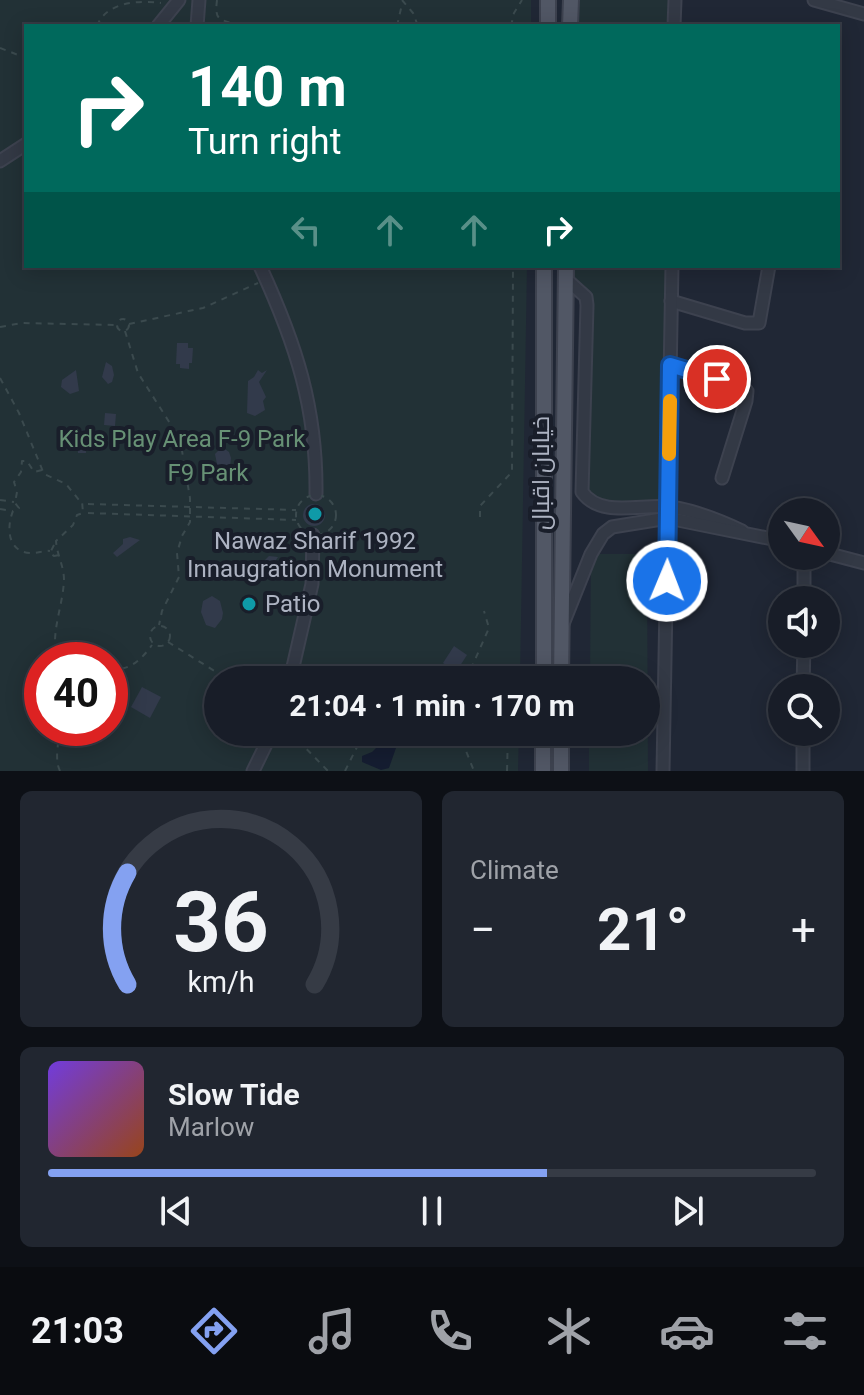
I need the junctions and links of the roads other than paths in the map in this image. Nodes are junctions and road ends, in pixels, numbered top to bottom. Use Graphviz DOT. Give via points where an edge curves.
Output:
graph roads {
  1 [pos="199,0"];
  2 [pos="548,0"];
  3 [pos="571,0"];
  4 [pos="675,0"];
  5 [pos="814,0"];
  6 [pos="176,3"];
  7 [pos="864,14"];
  8 [pos="160,24"];
  9 [pos="197,24"];
  10 [pos="548,24"];
  11 [pos="570,24"];
  12 [pos="674,24"];
  13 [pos="24,145"];
  14 [pos="0,161"];
  15 [pos="261,268"];
  16 [pos="544,268"];
  17 [pos="672,268"];
  18 [pos="769,268"];
  19 [pos="566,272"];
  20 [pos="671,301"];
  21 [pos="670,365"];
  22 [pos="722,478"];
  23 [pos="316,494"];
  24 [pos="668,512"];
  25 [pos="313,535"];
  26 [pos="768,538"];
  27 [pos="840,557"];
  28 [pos="864,563"];
  29 [pos="561,630"];
  30 [pos="293,666"];
  31 [pos="544,666"];
  32 [pos="561,666"];
  33 [pos="265,746"];
  34 [pos="543,746"];
  35 [pos="561,746"];
  36 [pos="803,746"];
  37 [pos="253,771"];
  38 [pos="543,771"];
  39 [pos="561,771"];
  40 [pos="663,771"];
  41 [pos="803,771"];
  1 -- 9 [label="street"];
  2 -- 10 [label="main road"];
  3 -- 11 [label="main road"];
  4 -- 12 [label="street"];
  5 -- 7 [label="street"];
  6 -- 8 [label="street"];
  13 -- 14 [label="street"];
  15 -- 23 [label="street" via="304,377 313,422"];
  16 -- 31 [label="main road, خیابان اقبال"];
  17 -- 20 [label="street"];
  18 -- 20 [label="street" via="759,323"];
  19 -- 24 [label="street" via="587,305 582,492 597,504"];
  19 -- 29 [label="main road, خیابان اقبال"];
  20 -- 21 [label="street"];
  21 -- 22 [label="street" via="747,391"];
  21 -- 24 [label="street"];
  24 -- 26 [label="street" via="712,517"];
  24 -- 29 [label="street" via="603,534"];
  24 -- 40 [label="street"];
  25 -- 30 [label="street" via="312,584"];
  27 -- 28 [label="street"];
  29 -- 32 [label="main road, خیابان اقبال"];
  33 -- 37 [label="street"];
  34 -- 38 [label="main road"];
  35 -- 39 [label="main road"];
  36 -- 41 [label="street"];
}
